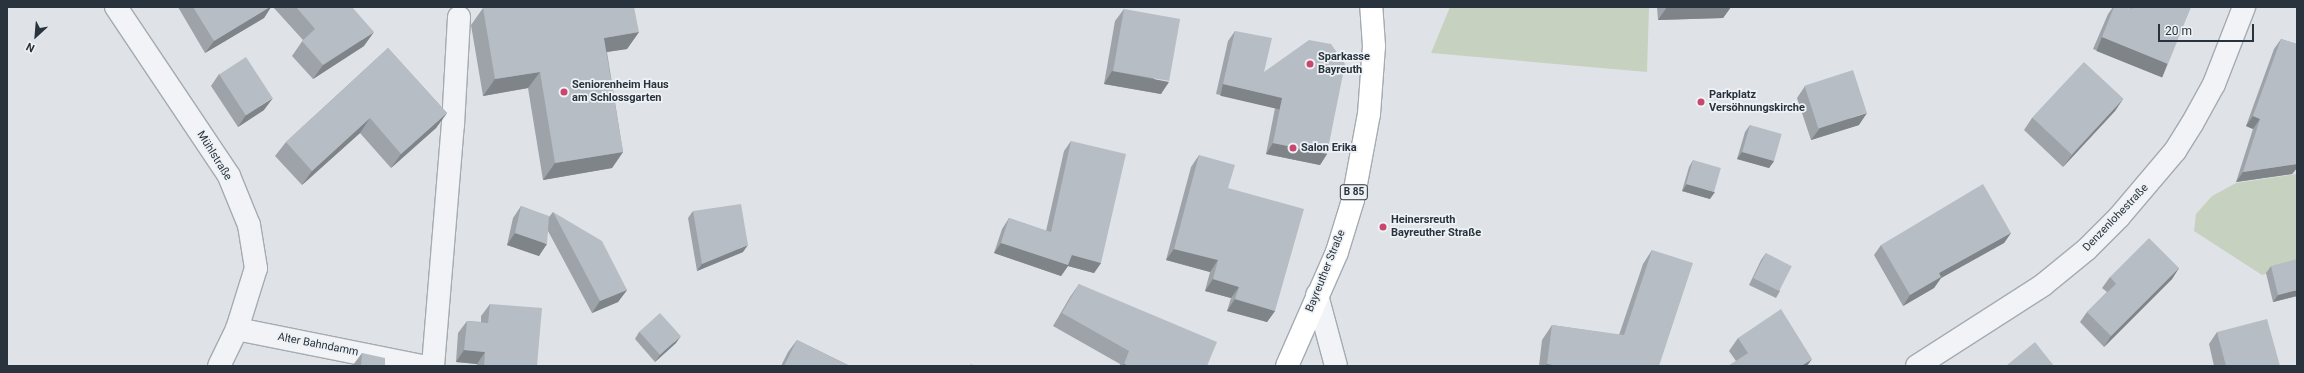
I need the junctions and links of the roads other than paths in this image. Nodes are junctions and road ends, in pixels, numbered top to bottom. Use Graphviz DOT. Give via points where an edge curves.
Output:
graph roads {
  1 [pos="116,7"];
  2 [pos="1371,7"];
  3 [pos="2244,7"];
  4 [pos="459,16"];
  5 [pos="1317,295"];
  6 [pos="237,329"];
  7 [pos="219,366"];
  8 [pos="422,366"];
  9 [pos="433,366"];
  10 [pos="1286,366"];
  11 [pos="1336,366"];
  12 [pos="1917,366"];
  1 -- 6 [label="street, Mühlstraße" via="229,176 249,226 256,268"];
  2 -- 5 [label="main road, Bayreuther Straße / B 85" via="1374,46 1369,114 1353,200 1337,252"];
  3 -- 12 [label="street, Denzenlohestraße" via="2214,84 2192,124 2175,151 2119,218 2087,249 2043,285"];
  4 -- 9 [label="street" via="453,125"];
  5 -- 10 [label="main road, Bayreuther Straße / B 85"];
  5 -- 11 [label="street"];
  6 -- 7 [label="street, Mühlstraße"];
  6 -- 8 [label="street, Alter Bahndamm"];
}
